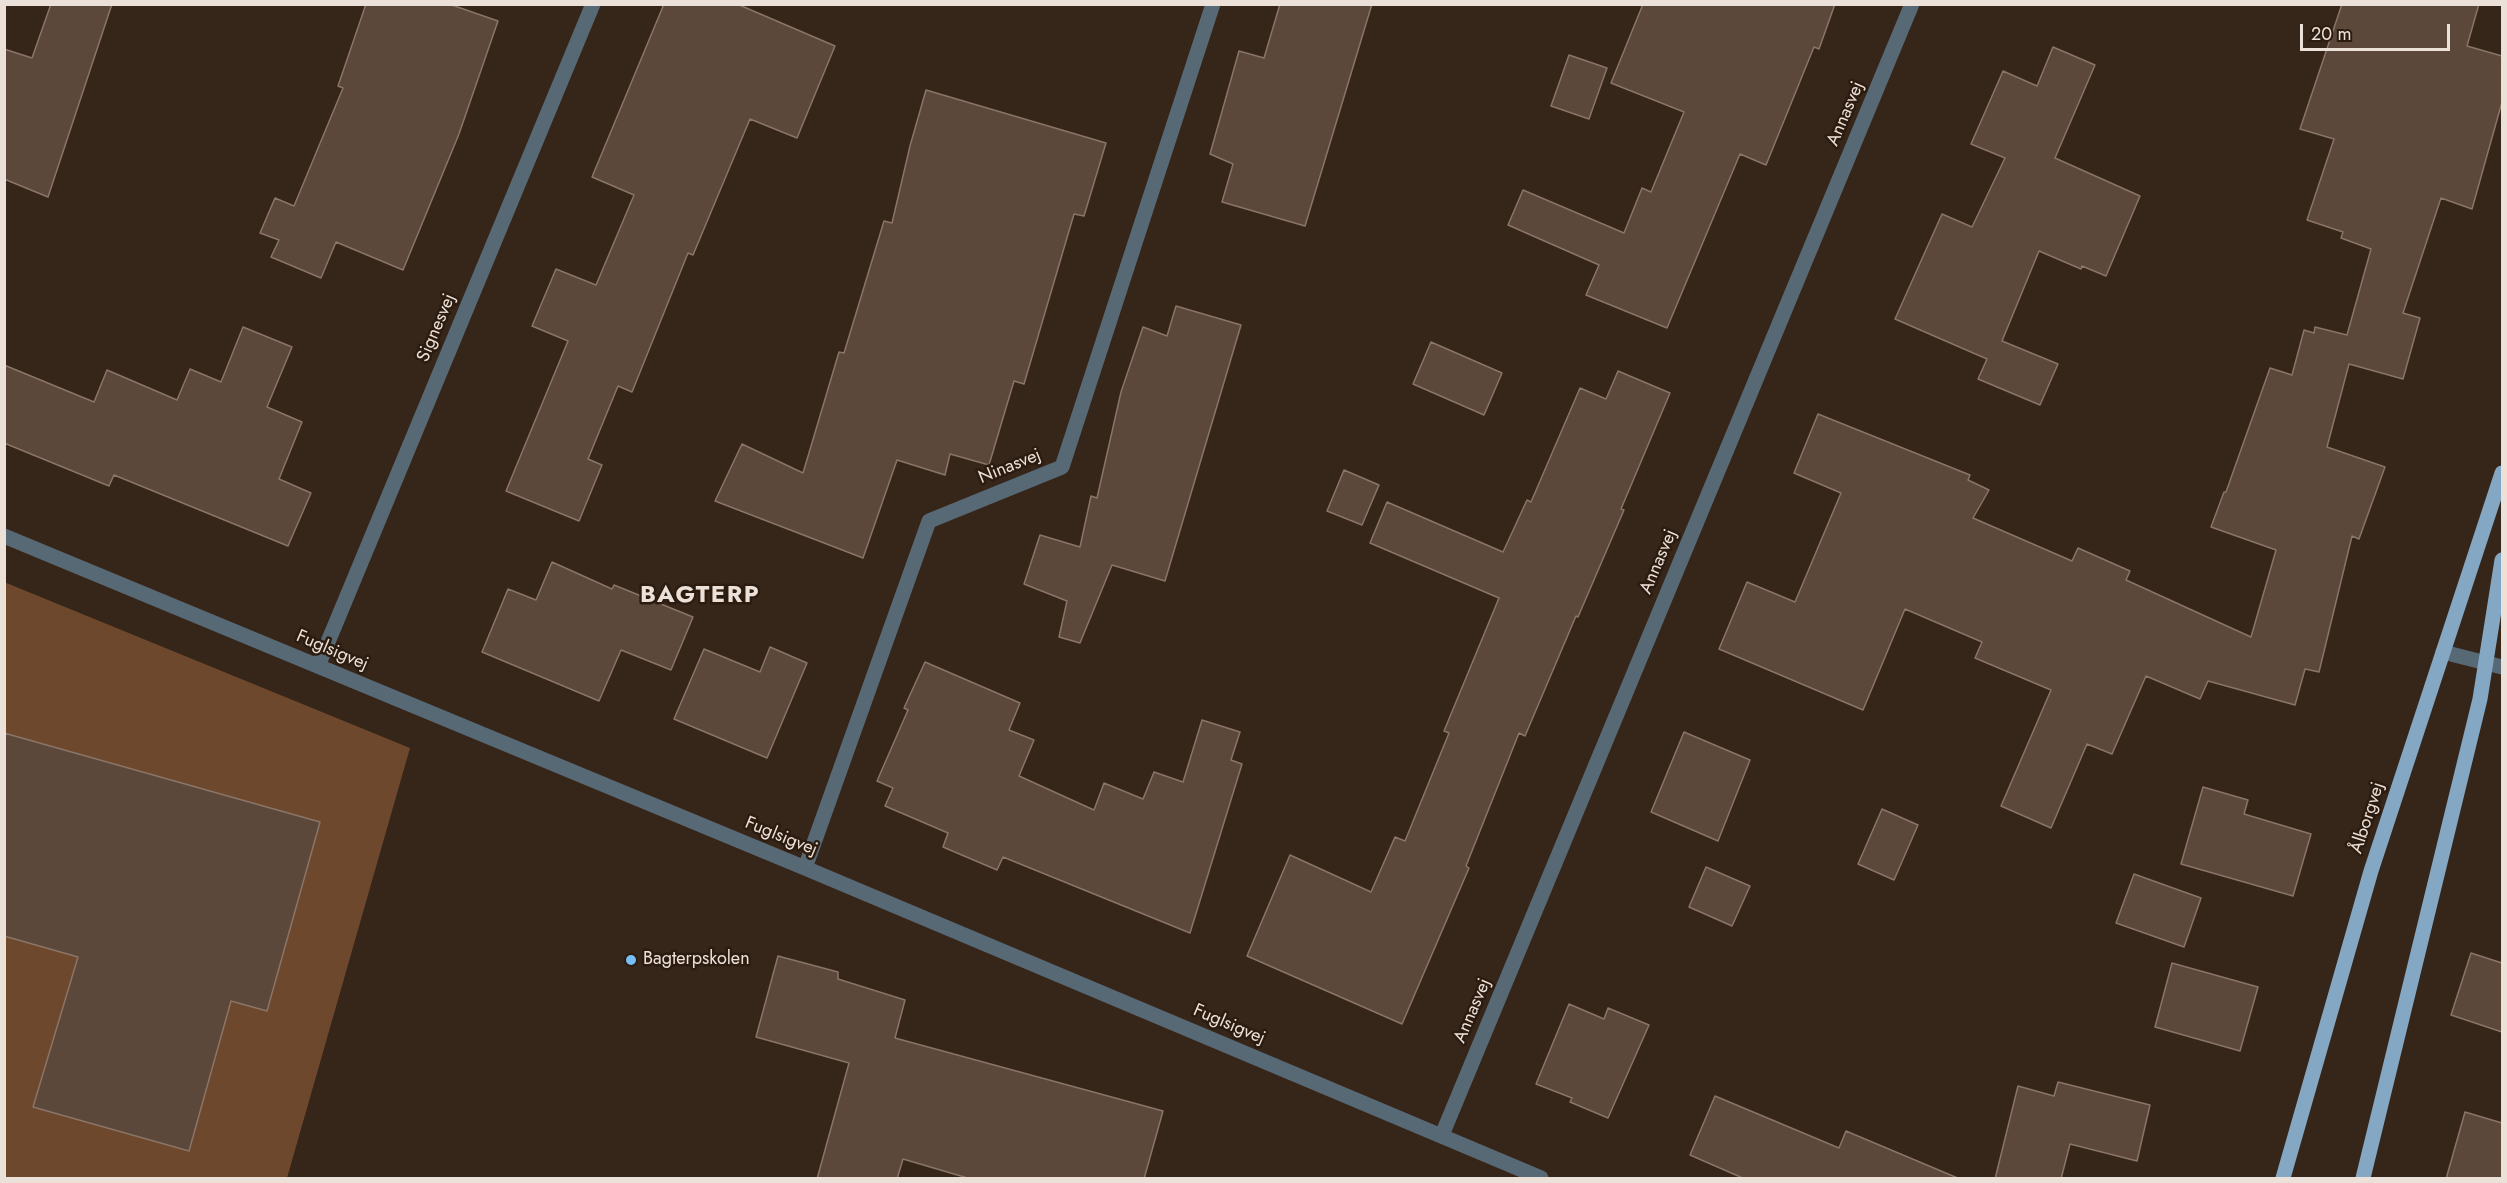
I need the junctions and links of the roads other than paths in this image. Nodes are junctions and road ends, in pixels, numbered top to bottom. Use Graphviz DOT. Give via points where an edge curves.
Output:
graph roads {
  1 [pos="592,4"];
  2 [pos="1213,4"];
  3 [pos="1912,4"];
  4 [pos="2502,473"];
  5 [pos="4,536"];
  6 [pos="2502,560"];
  7 [pos="2443,652"];
  8 [pos="2486,664"];
  9 [pos="318,666"];
  10 [pos="2502,667"];
  11 [pos="805,868"];
  12 [pos="1442,1136"];
  13 [pos="1541,1179"];
  14 [pos="2283,1179"];
  15 [pos="2363,1179"];
  1 -- 9 [label="street, Signesvej"];
  2 -- 11 [label="street, Ninasvej" via="1062,467 930,521"];
  3 -- 12 [label="street, Annasvej"];
  4 -- 7 [label="main road, Ålborgvej"];
  5 -- 9 [label="street, Fuglsigvej"];
  6 -- 8 [label="main road"];
  7 -- 8 [label="street"];
  7 -- 14 [label="main road, Ålborgvej" via="2371,871"];
  8 -- 10 [label="street"];
  8 -- 15 [label="main road"];
  9 -- 11 [label="street, Fuglsigvej"];
  11 -- 12 [label="street, Fuglsigvej"];
  12 -- 13 [label="street, Fuglsigvej"];
}
